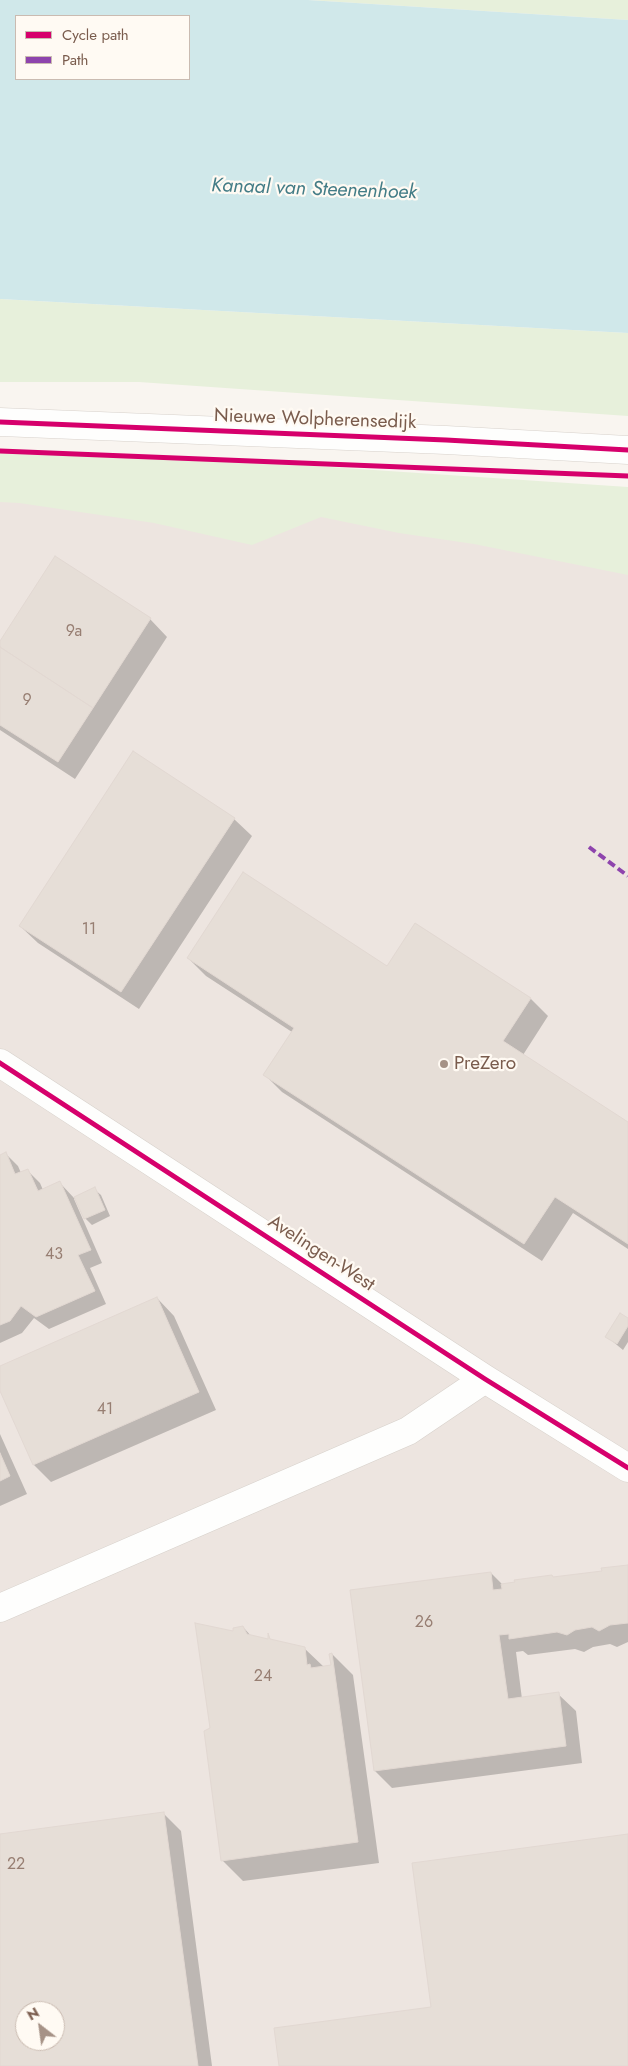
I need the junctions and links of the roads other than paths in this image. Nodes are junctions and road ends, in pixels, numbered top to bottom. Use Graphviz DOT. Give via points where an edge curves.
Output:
graph roads {
  1 [pos="0,422"];
  2 [pos="628,450"];
  3 [pos="0,1063"];
  4 [pos="485,1379"];
  5 [pos="628,1468"];
  6 [pos="0,1608"];
  1 -- 2 [label="street, Nieuwe Wolpherensedijk"];
  3 -- 4 [label="street, Avelingen-West"];
  4 -- 5 [label="street, Avelingen-West"];
  4 -- 6 [label="street" via="408,1431"];
}
